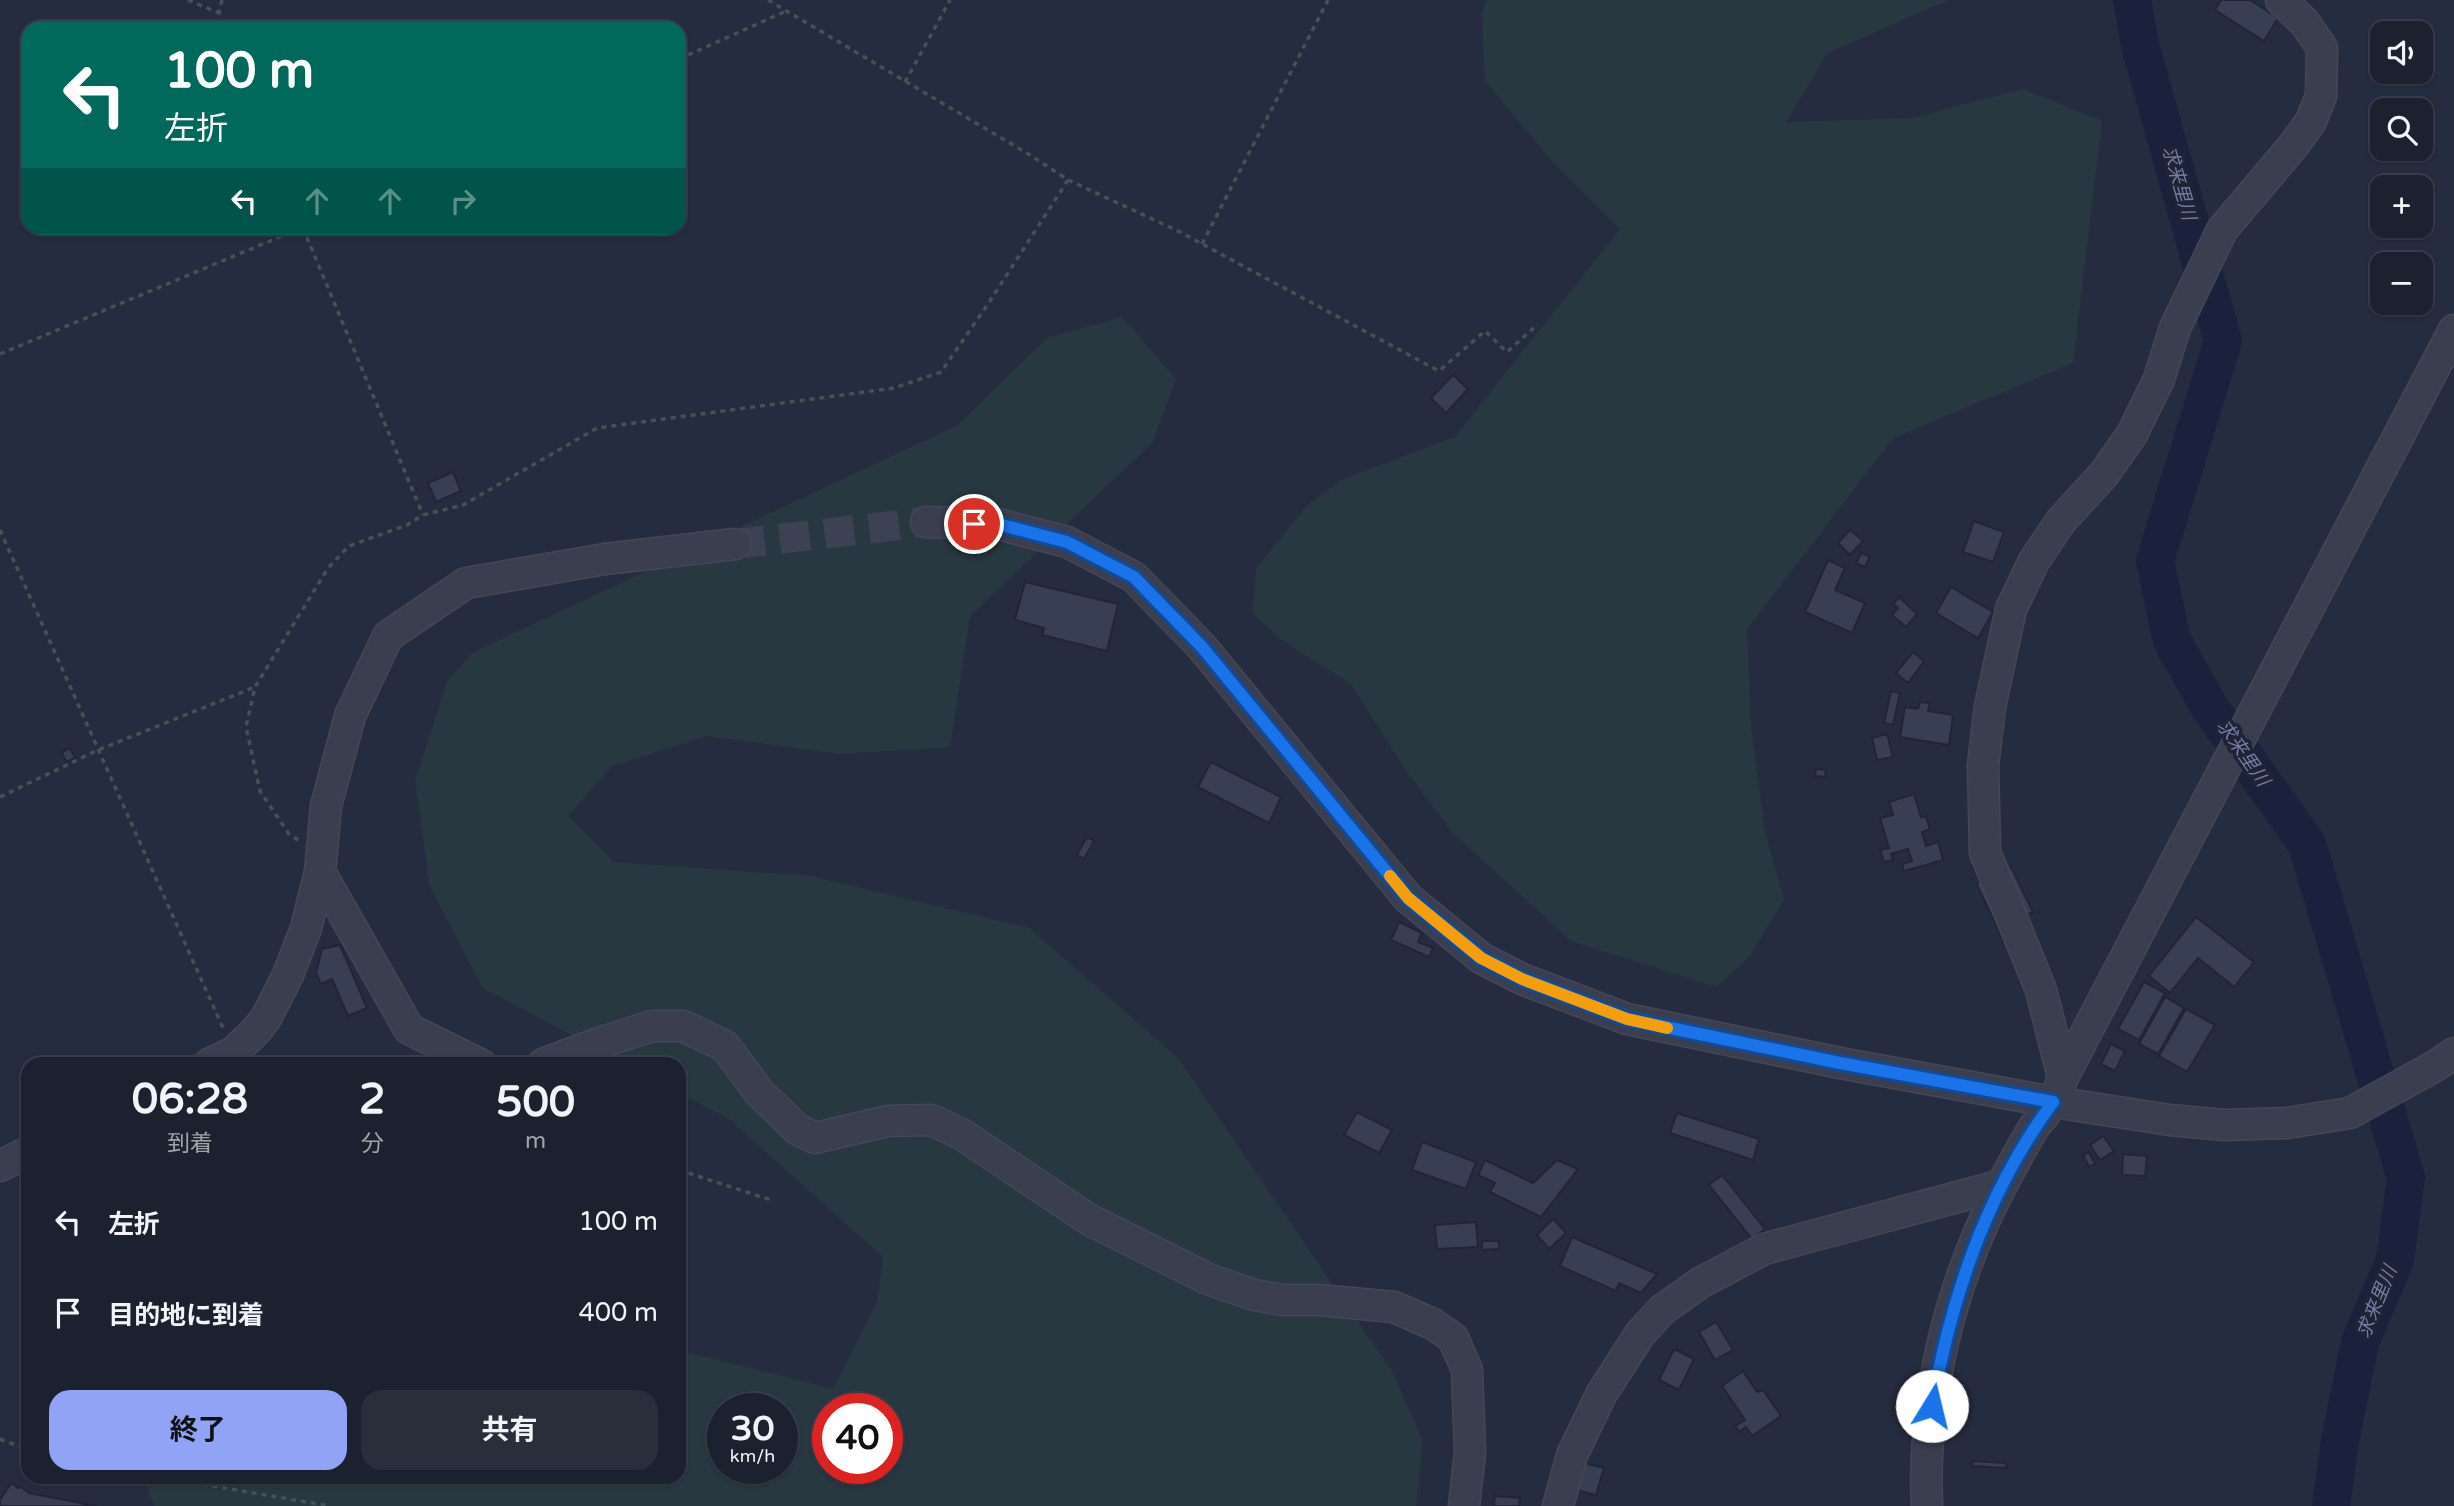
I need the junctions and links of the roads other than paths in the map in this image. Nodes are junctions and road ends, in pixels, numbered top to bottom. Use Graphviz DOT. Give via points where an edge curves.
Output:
graph roads {
  1 [pos="2281,0"];
  2 [pos="2454,330"];
  3 [pos="926,522"];
  4 [pos="735,544"];
  5 [pos="321,864"];
  6 [pos="225,1057"];
  7 [pos="466,1057"];
  8 [pos="562,1057"];
  9 [pos="2446,1059"];
  10 [pos="2058,1089"];
  11 [pos="21,1156"];
  12 [pos="0,1166"];
  13 [pos="2002,1185"];
  14 [pos="1464,1506"];
  15 [pos="1558,1506"];
  16 [pos="1927,1506"];
  1 -- 10 [label="street" via="2322,48 2321,96 2311,121 2222,230 2132,433 2034,561 2011,609 1990,707 1983,765 1985,852 2041,990"];
  2 -- 10 [label="street"];
  3 -- 10 [label="street" via="998,524 1067,542 1134,577 1202,647 1408,898 1481,958 1522,979 1627,1019 1840,1063"];
  4 -- 5 [label="street" via="606,559 466,583 388,636 350,716 326,806"];
  5 -- 6 [label="street" via="306,928 288,975 265,1018"];
  5 -- 7 [label="street" via="410,1029"];
  8 -- 14 [label="street" via="652,1026 683,1026 725,1046 759,1092 797,1129 815,1138 888,1121 932,1120 963,1135 1088,1219 1208,1279 1283,1300 1394,1307 1433,1324 1453,1338 1467,1370 1469,1452"];
  9 -- 10 [label="street" via="2350,1112 2287,1124 2225,1125 2158,1118"];
  10 -- 13 [label="street"];
  11 -- 12 [label="street"];
  13 -- 15 [label="street" via="1764,1249 1700,1283 1662,1310 1640,1334 1602,1393 1572,1455"];
  13 -- 16 [label="street" via="1973,1246 1939,1365 1929,1427"];
}
